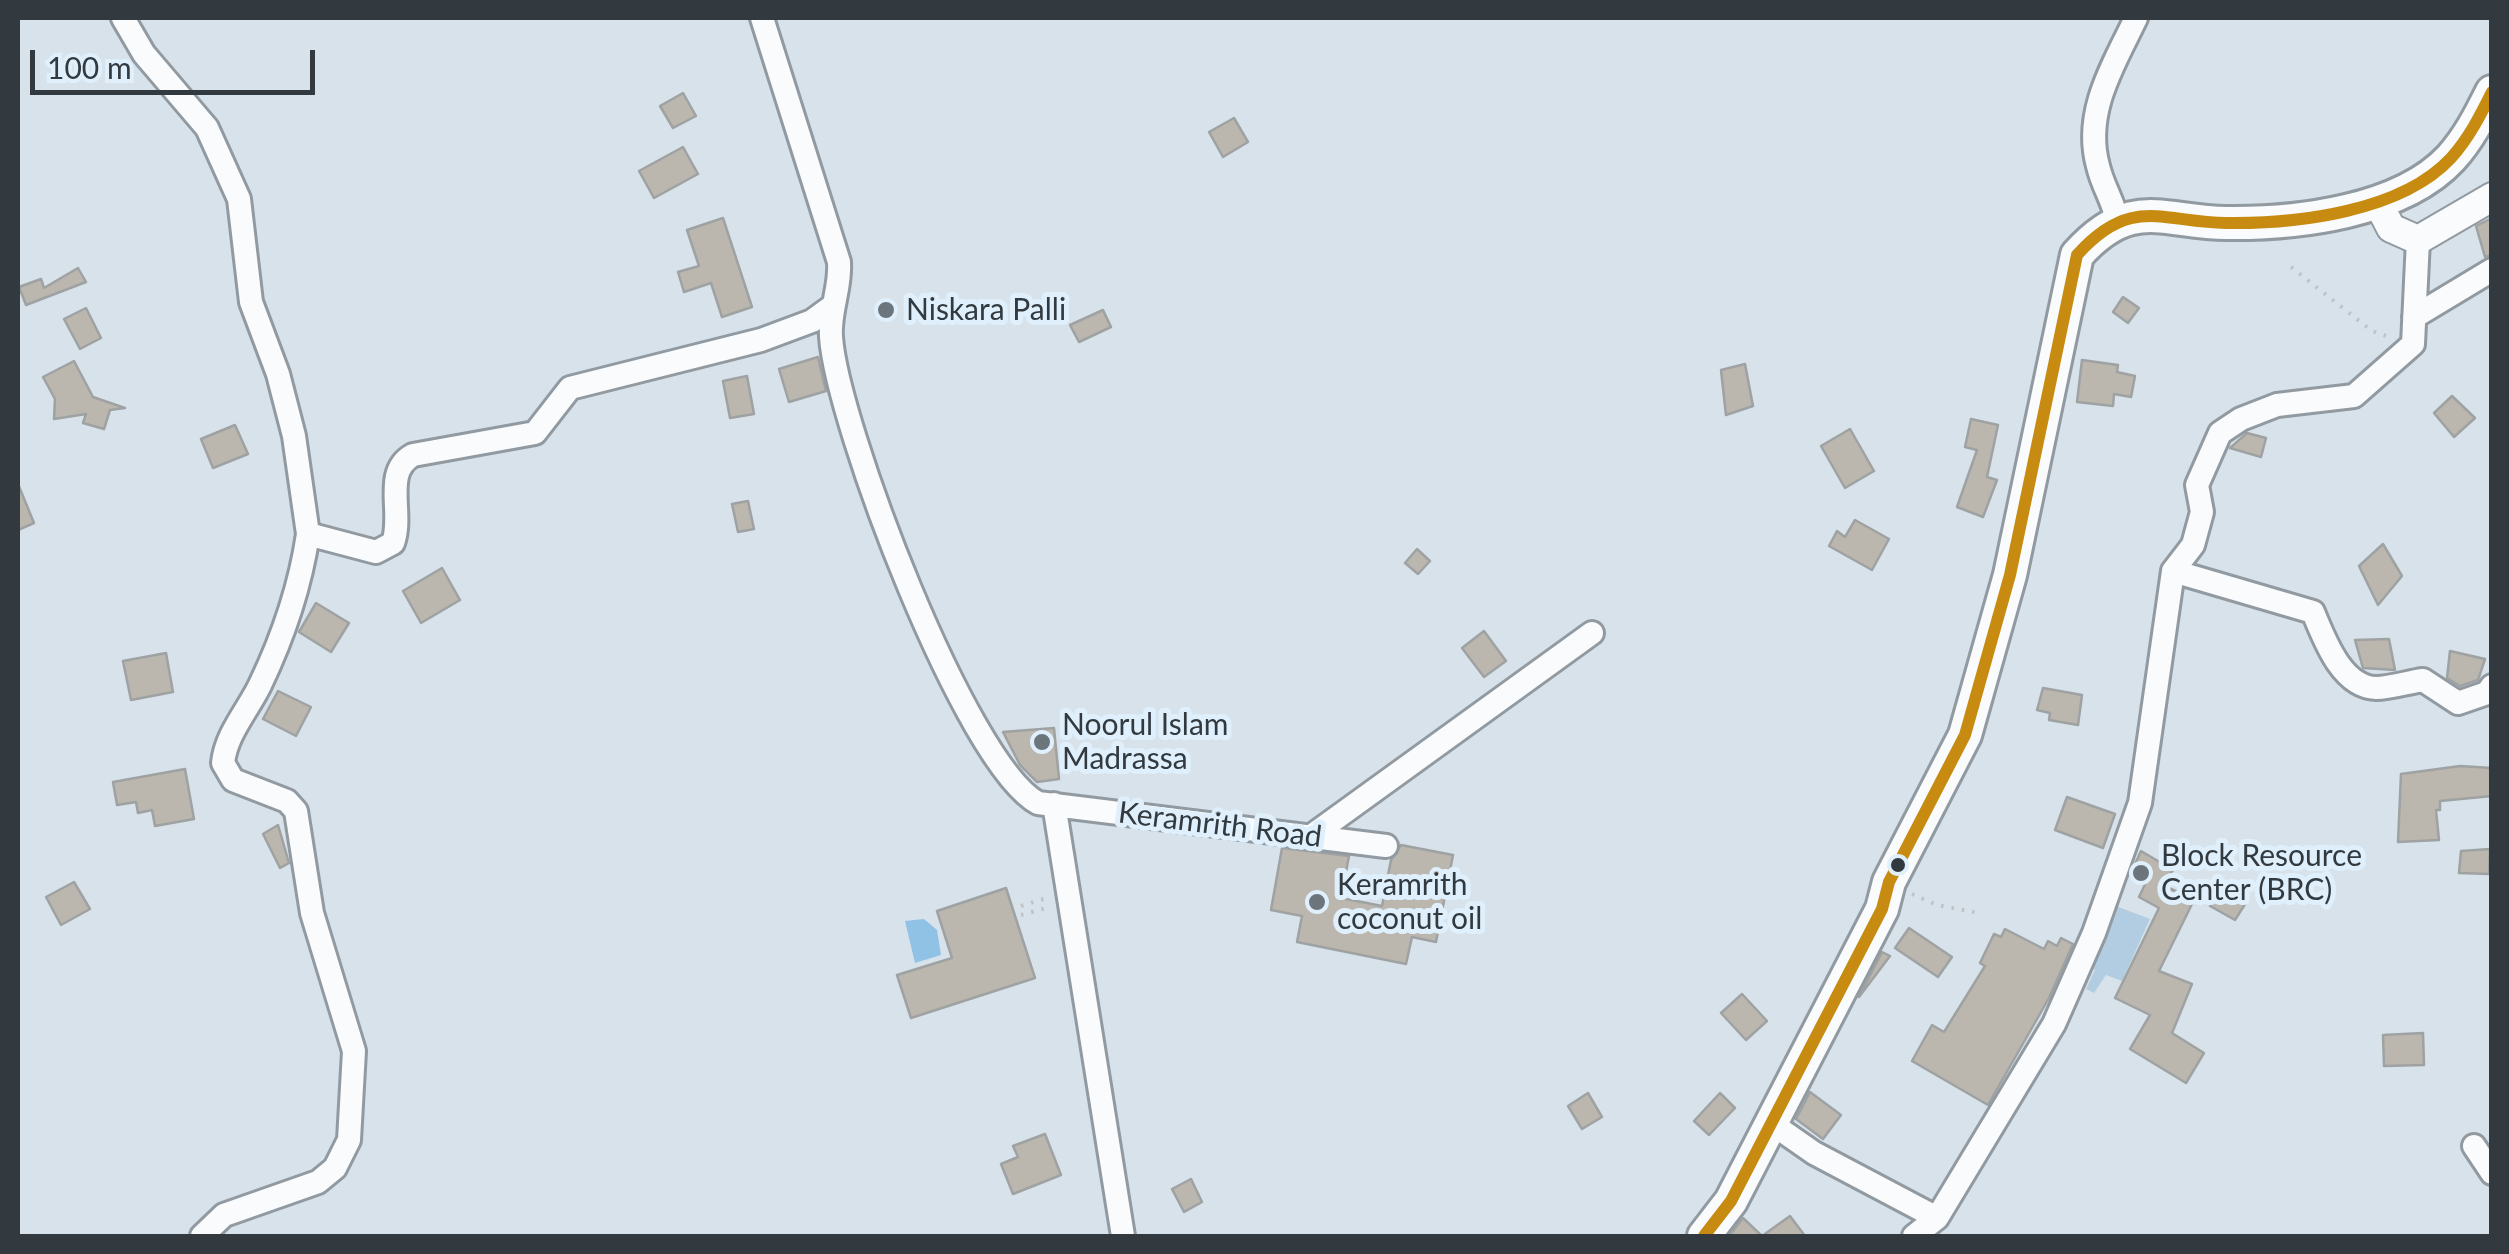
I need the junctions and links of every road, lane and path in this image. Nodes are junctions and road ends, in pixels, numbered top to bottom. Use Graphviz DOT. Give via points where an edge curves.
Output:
graph roads {
  1 [pos="123,18"];
  2 [pos="762,18"];
  3 [pos="2136,18"];
  4 [pos="2492,92"];
  5 [pos="2492,197"];
  6 [pos="2377,201"];
  7 [pos="2118,225"];
  8 [pos="2418,240"];
  9 [pos="2292,267"];
  10 [pos="2492,270"];
  11 [pos="834,305"];
  12 [pos="2414,317"];
  13 [pos="2413,344"];
  14 [pos="308,534"];
  15 [pos="2172,571"];
  16 [pos="1592,633"];
  17 [pos="2492,686"];
  18 [pos="1054,804"];
  19 [pos="1310,836"];
  20 [pos="1386,846"];
  21 [pos="1068,896"];
  22 [pos="1021,906"];
  23 [pos="1979,913"];
  24 [pos="1021,915"];
  25 [pos="1879,915"];
  26 [pos="1771,1123"];
  27 [pos="2474,1146"];
  28 [pos="2492,1173"];
  29 [pos="1937,1218"];
  30 [pos="202,1236"];
  31 [pos="1123,1236"];
  32 [pos="1704,1236"];
  33 [pos="1914,1236"];
  1 -- 14 [label="street" via="144,54 207,128 239,199 251,302 294,436"];
  2 -- 11 [label="street" via="839,262 841,289"];
  3 -- 7 [label="street" via="2102,88 2094,130 2098,167"];
  4 -- 6 [label="main road" via="2450,160"];
  5 -- 8 [label="street"];
  6 -- 7 [label="main road" via="2307,217 2224,223 2153,213"];
  6 -- 8 [label="street" via="2391,228"];
  7 -- 25 [label="main road" via="2090,241 2071,271 2028,495 1965,735 1889,882"];
  8 -- 12 [label="street"];
  9 -- 13 [label="path" via="2372,331"];
  10 -- 12 [label="street"];
  11 -- 14 [label="street" via="761,340 570,388 535,433 400,462 394,472 400,524 393,544 376,552"];
  11 -- 18 [label="street" via="831,336 843,396 874,494 948,679 1023,794"];
  12 -- 13 [label="street"];
  13 -- 15 [label="street" via="2354,396 2277,405 2220,434 2197,486 2202,512 2193,545"];
  14 -- 30 [label="street" via="300,585 275,654 223,763 233,780 287,801 301,824 312,913 354,1051 349,1140 335,1168 318,1182 224,1214"];
  15 -- 17 [label="street" via="2314,612 2333,658 2363,685 2423,680 2458,703"];
  15 -- 29 [label="street" via="2140,803 2094,933 2054,1024"];
  16 -- 19 [label="street"];
  18 -- 19 [label="street, Keramrith Road"];
  18 -- 21 [label="street"];
  19 -- 20 [label="street, Keramrith Road"];
  21 -- 22 [label="path"];
  21 -- 24 [label="path"];
  21 -- 31 [label="street"];
  23 -- 25 [label="path" via="1938,906 1912,893 1896,921"];
  25 -- 26 [label="main road"];
  26 -- 29 [label="street"];
  26 -- 32 [label="main road" via="1731,1202"];
  27 -- 28 [label="street"];
  29 -- 33 [label="street"];
}
